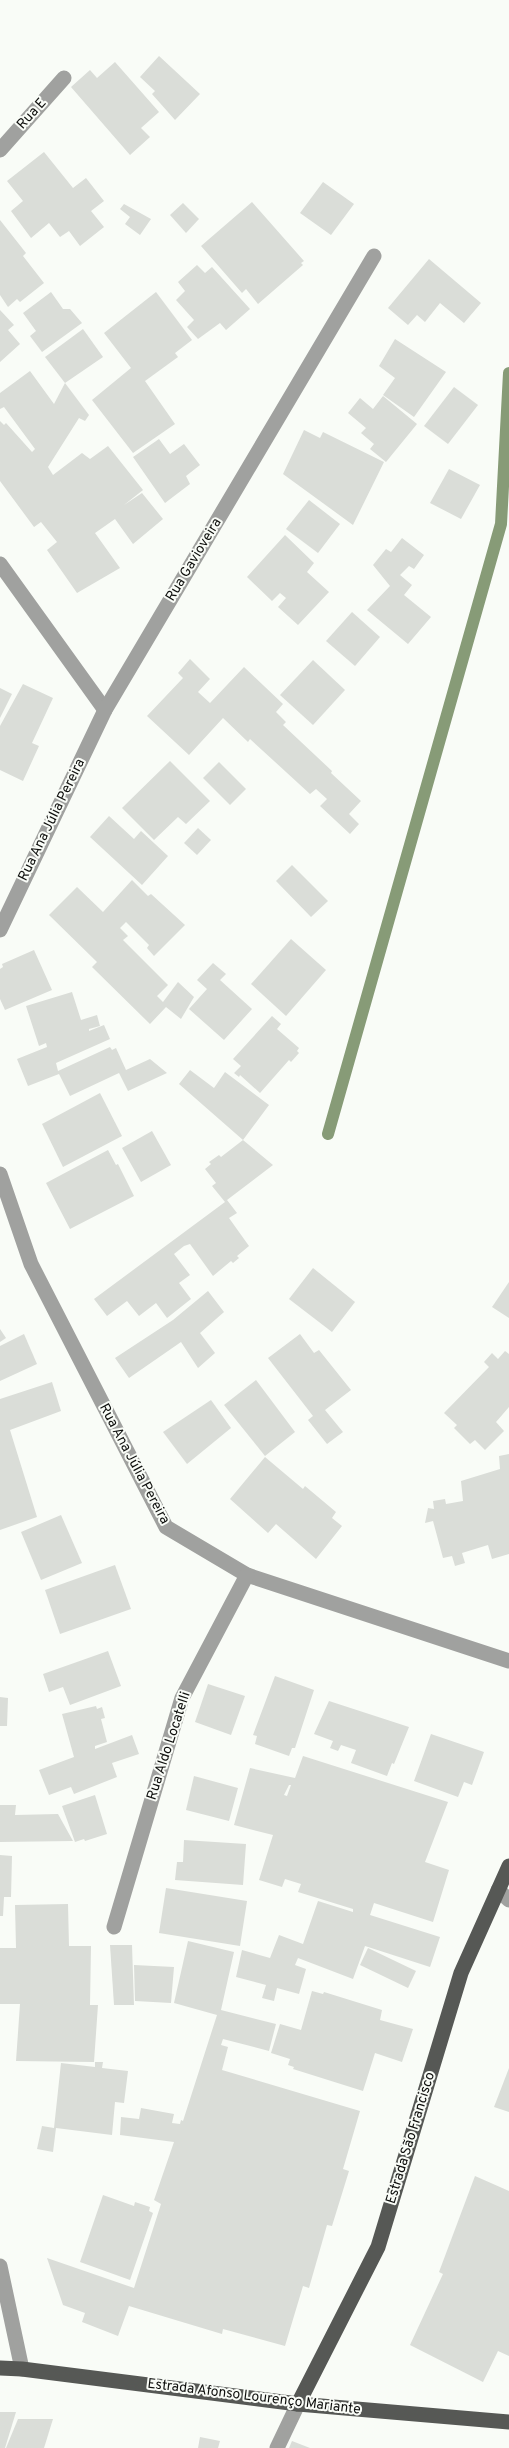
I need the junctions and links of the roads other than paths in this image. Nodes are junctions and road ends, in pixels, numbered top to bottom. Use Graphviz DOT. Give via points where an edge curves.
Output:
graph roads {
  1 [pos="64,78"];
  2 [pos="0,150"];
  3 [pos="374,256"];
  4 [pos="0,564"];
  5 [pos="105,710"];
  6 [pos="0,930"];
  7 [pos="0,1174"];
  8 [pos="248,1575"];
  9 [pos="509,1661"];
  10 [pos="509,1866"];
  11 [pos="504,1895"];
  12 [pos="114,1927"];
  13 [pos="0,2266"];
  14 [pos="0,2368"];
  15 [pos="22,2369"];
  16 [pos="298,2404"];
  17 [pos="509,2422"];
  18 [pos="277,2448"];
  1 -- 2 [label="street, Rua E"];
  3 -- 5 [label="street, Rua Gavioveira"];
  4 -- 5 [label="street"];
  5 -- 6 [label="street, Rua Ana Júlia Pereira"];
  7 -- 8 [label="street, Rua Ana Júlia Pereira" via="31,1264 166,1527"];
  8 -- 9 [label="street, Rua Ana Júlia Pereira"];
  8 -- 12 [label="street, Rua Aldo Locatelli" via="182,1698"];
  10 -- 11 [label="main road, Estrada São Francisco"];
  11 -- 16 [label="main road, Estrada São Francisco" via="461,1973 378,2248"];
  13 -- 15 [label="street"];
  14 -- 15 [label="main road, Estrada Afonso Lourenço Mariante"];
  15 -- 16 [label="main road, Estrada Afonso Lourenço Mariante"];
  16 -- 17 [label="main road, Estrada Afonso Lourenço Mariante"];
  16 -- 18 [label="street"];
}
